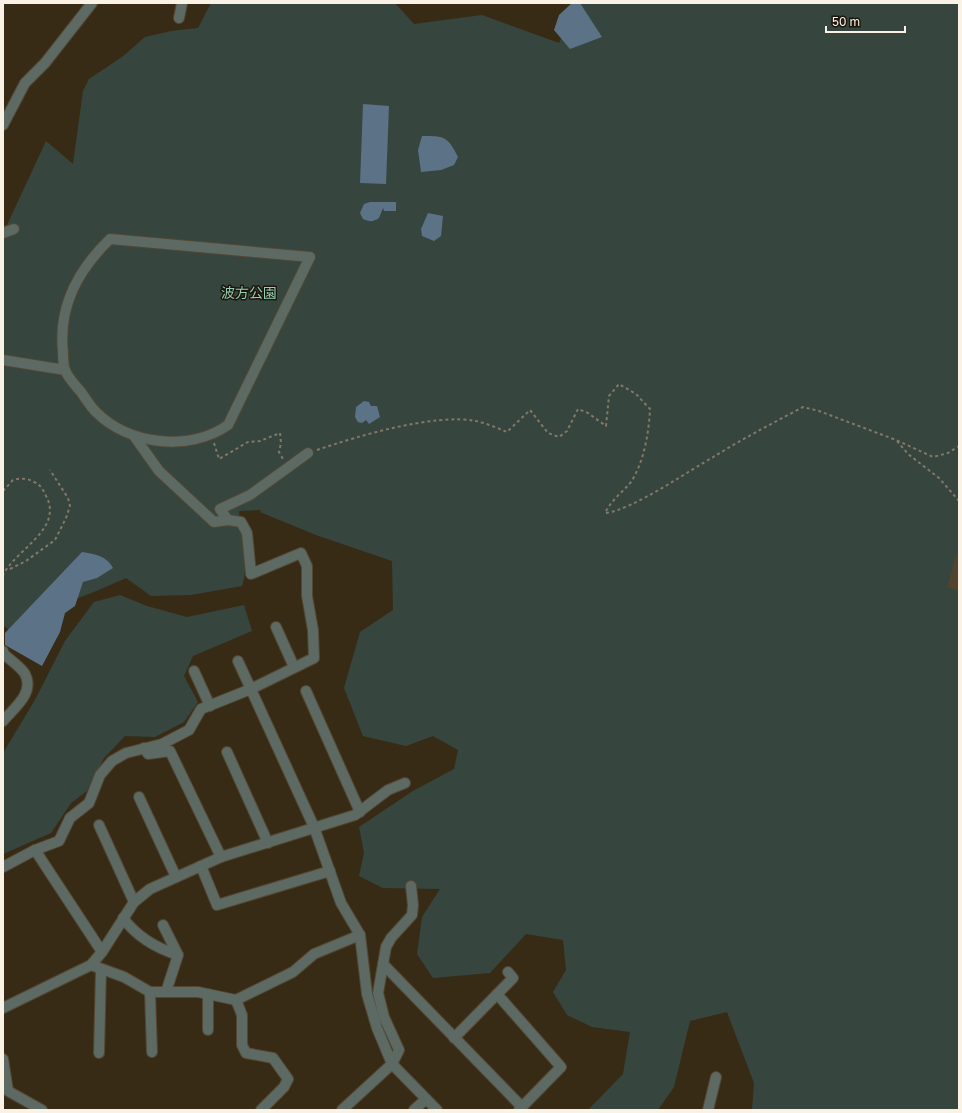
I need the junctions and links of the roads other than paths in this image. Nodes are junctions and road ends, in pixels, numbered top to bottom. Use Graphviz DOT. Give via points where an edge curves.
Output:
graph roads {
  1 [pos="92,3"];
  2 [pos="182,3"];
  3 [pos="179,18"];
  4 [pos="3,126"];
  5 [pos="14,229"];
  6 [pos="3,233"];
  7 [pos="3,360"];
  8 [pos="65,370"];
  9 [pos="134,436"];
  10 [pos="308,453"];
  11 [pos="228,520"];
  12 [pos="276,627"];
  13 [pos="3,650"];
  14 [pos="238,661"];
  15 [pos="294,667"];
  16 [pos="194,671"];
  17 [pos="250,689"];
  18 [pos="306,690"];
  19 [pos="210,706"];
  20 [pos="3,721"];
  21 [pos="144,748"];
  22 [pos="227,752"];
  23 [pos="405,782"];
  24 [pos="139,797"];
  25 [pos="360,812"];
  26 [pos="99,824"];
  27 [pos="314,827"];
  28 [pos="268,843"];
  29 [pos="35,850"];
  30 [pos="221,857"];
  31 [pos="201,866"];
  32 [pos="3,867"];
  33 [pos="330,871"];
  34 [pos="176,877"];
  35 [pos="411,886"];
  36 [pos="134,902"];
  37 [pos="123,918"];
  38 [pos="163,925"];
  39 [pos="360,935"];
  40 [pos="102,952"];
  41 [pos="178,955"];
  42 [pos="383,964"];
  43 [pos="96,967"];
  44 [pos="508,972"];
  45 [pos="150,992"];
  46 [pos="166,992"];
  47 [pos="208,994"];
  48 [pos="497,994"];
  49 [pos="236,1000"];
  50 [pos="3,1008"];
  51 [pos="208,1030"];
  52 [pos="454,1038"];
  53 [pos="152,1052"];
  54 [pos="99,1053"];
  55 [pos="3,1059"];
  56 [pos="392,1064"];
  57 [pos="716,1077"];
  58 [pos="5,1092"];
  59 [pos="426,1099"];
  60 [pos="30,1107"];
  61 [pos="520,1109"];
  62 [pos="42,1110"];
  63 [pos="261,1110"];
  64 [pos="342,1110"];
  65 [pos="414,1110"];
  66 [pos="437,1110"];
  67 [pos="708,1110"];
  1 -- 4 [label="street" via="45,63 25,83"];
  2 -- 3 [label="street"];
  5 -- 6 [label="street"];
  7 -- 8 [label="street"];
  8 -- 9 [label="street" via="96,412"];
  8 -- 9 [label="street" via="62,344 64,312 83,270 110,239 310,257 228,425 216,433 188,441"];
  9 -- 11 [label="street" via="159,471 214,522"];
  10 -- 11 [label="street" via="250,495 220,510"];
  11 -- 15 [label="street" via="241,522 247,533 251,574 301,553 307,566 314,658"];
  12 -- 15 [label="street"];
  13 -- 20 [label="street" via="24,673 28,686 21,702"];
  14 -- 17 [label="street"];
  15 -- 17 [label="street"];
  16 -- 19 [label="street"];
  17 -- 19 [label="street"];
  17 -- 27 [label="street"];
  18 -- 25 [label="street"];
  19 -- 21 [label="street" via="201,709 189,730 162,744"];
  21 -- 29 [label="street" via="126,753 112,761 100,775 90,803 70,818 58,841"];
  21 -- 30 [label="street" via="148,754 170,751"];
  22 -- 28 [label="street"];
  23 -- 25 [label="street" via="388,790"];
  24 -- 34 [label="street"];
  25 -- 27 [label="street"];
  26 -- 36 [label="street"];
  27 -- 28 [label="street"];
  27 -- 33 [label="street"];
  28 -- 30 [label="street"];
  29 -- 32 [label="street"];
  29 -- 40 [label="street"];
  30 -- 31 [label="street"];
  31 -- 33 [label="street" via="217,905"];
  31 -- 34 [label="street"];
  33 -- 39 [label="street" via="341,903"];
  34 -- 36 [label="street" via="150,888"];
  35 -- 42 [label="street" via="412,915 391,938 386,947"];
  36 -- 37 [label="street"];
  37 -- 40 [label="street"];
  37 -- 41 [label="street" via="131,929 160,949"];
  38 -- 41 [label="street"];
  39 -- 49 [label="street" via="314,954 293,972"];
  39 -- 56 [label="street" via="367,994 376,1028"];
  40 -- 43 [label="street"];
  41 -- 46 [label="street"];
  42 -- 52 [label="street"];
  42 -- 56 [label="street" via="378,993 384,1016 399,1050"];
  43 -- 45 [label="street" via="124,977"];
  43 -- 50 [label="street"];
  43 -- 54 [label="street"];
  44 -- 48 [label="street" via="513,978"];
  45 -- 46 [label="street"];
  45 -- 53 [label="street"];
  46 -- 47 [label="street"];
  47 -- 49 [label="street"];
  47 -- 51 [label="street"];
  48 -- 52 [label="street"];
  48 -- 61 [label="street" via="561,1067"];
  49 -- 63 [label="street" via="242,1015 242,1045 246,1053 273,1058 288,1079 284,1087"];
  52 -- 61 [label="street"];
  55 -- 58 [label="street"];
  56 -- 59 [label="street"];
  56 -- 64 [label="street"];
  57 -- 67 [label="street"];
  58 -- 60 [label="street"];
  59 -- 65 [label="street"];
  59 -- 66 [label="street"];
  60 -- 62 [label="street"];
}
